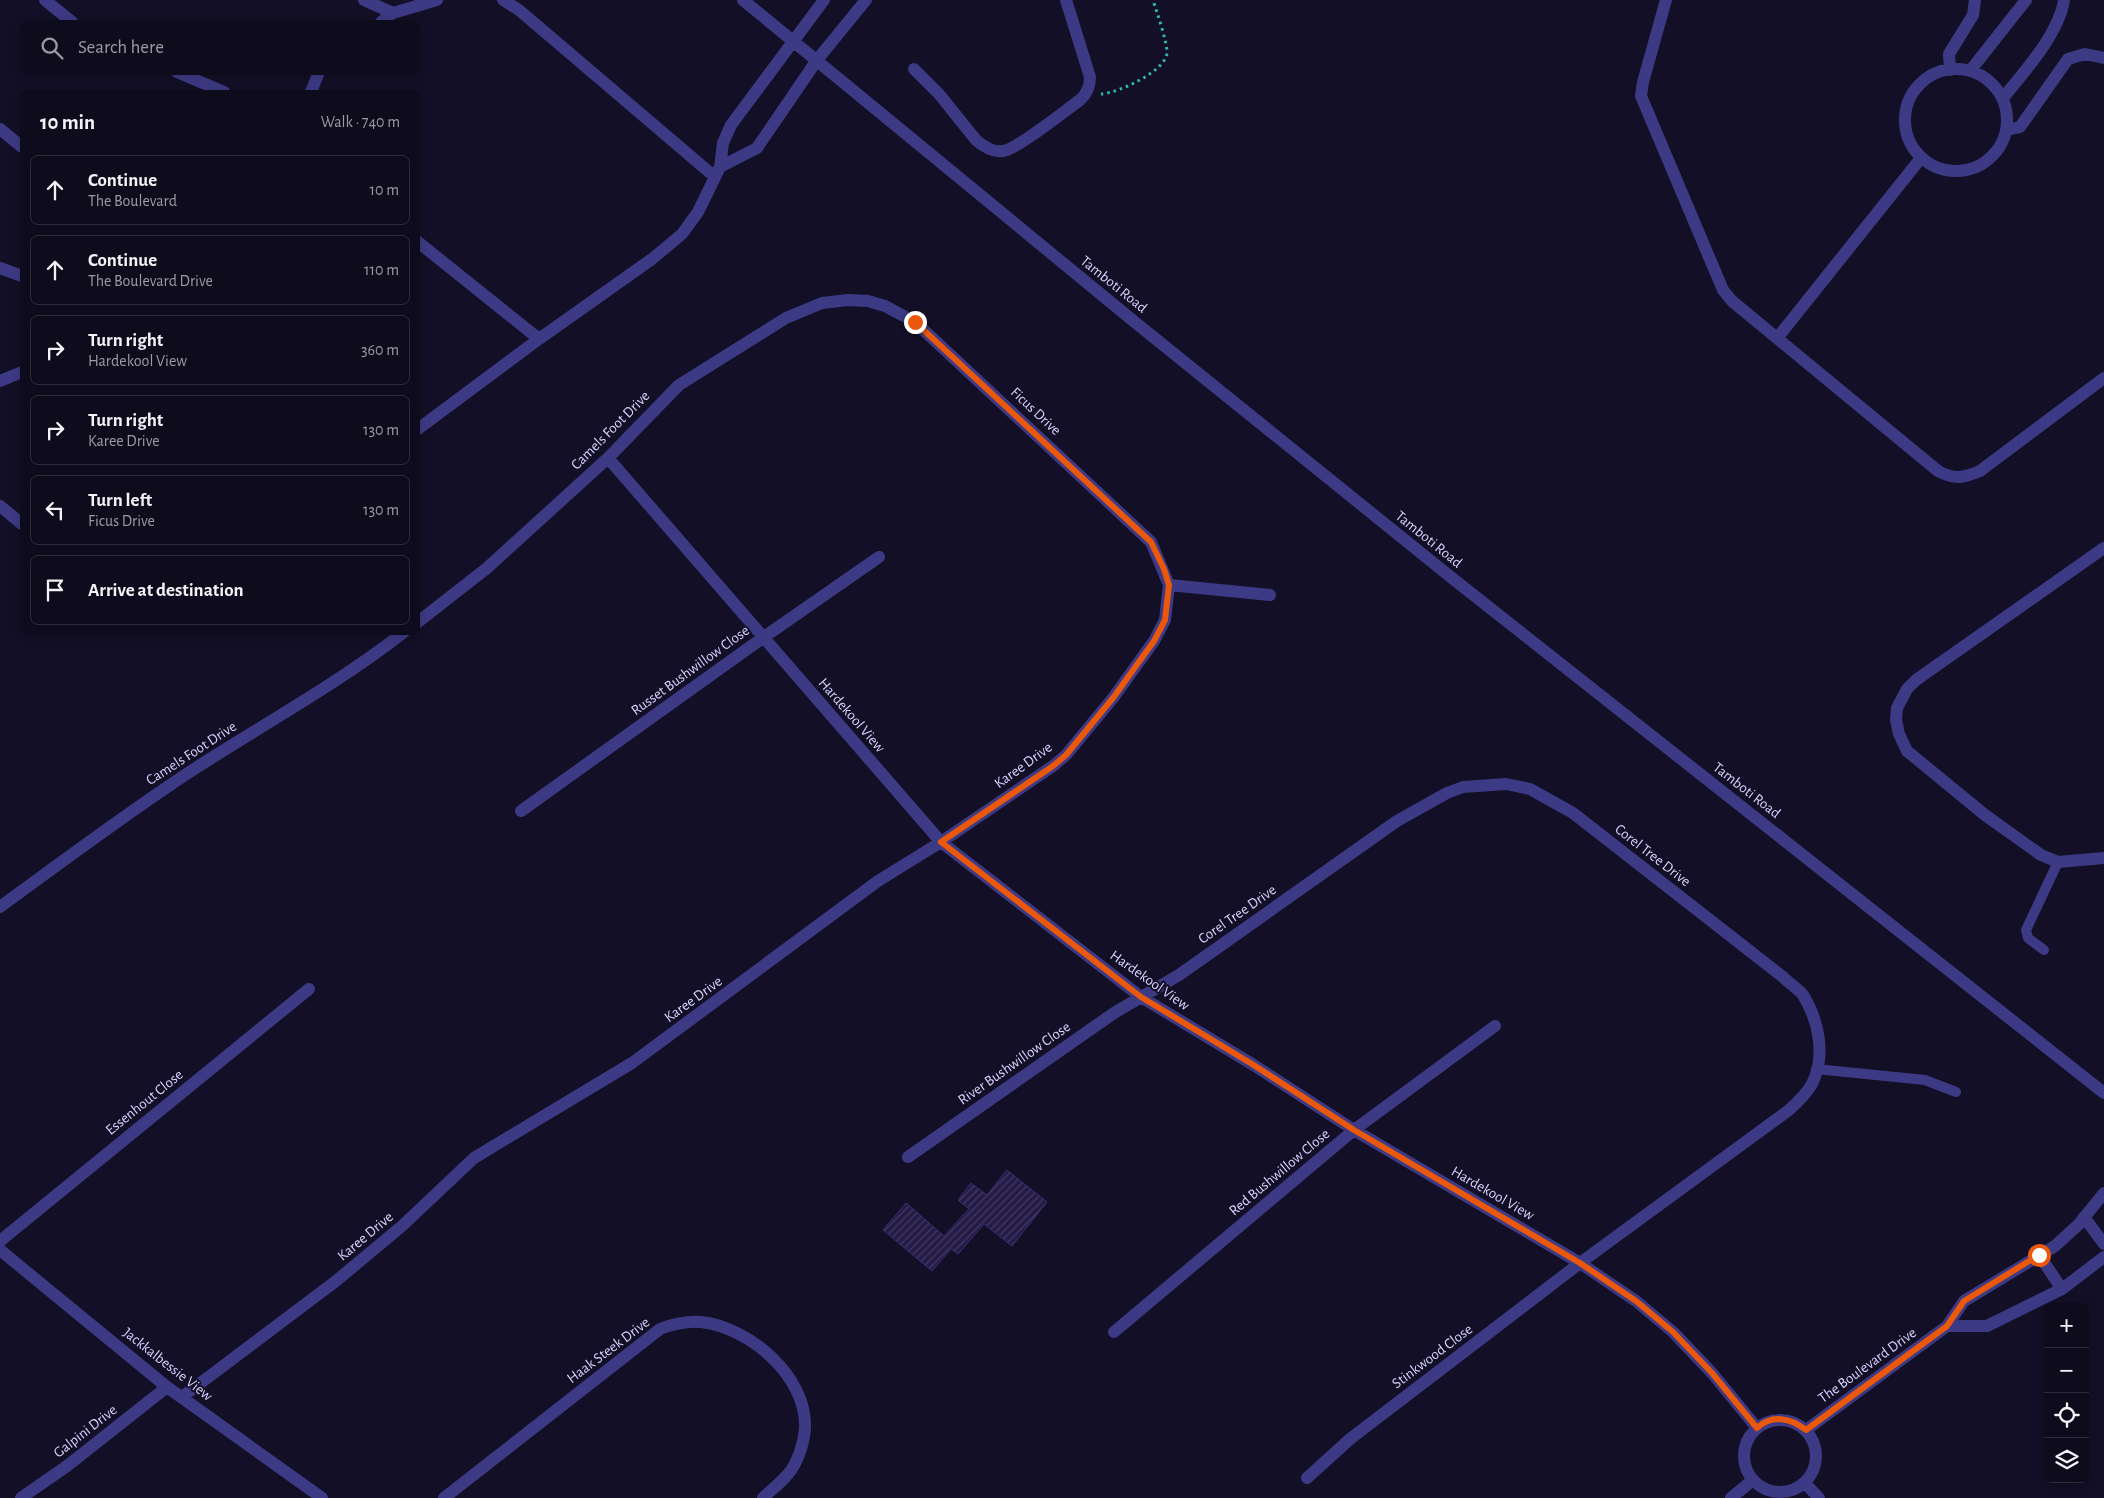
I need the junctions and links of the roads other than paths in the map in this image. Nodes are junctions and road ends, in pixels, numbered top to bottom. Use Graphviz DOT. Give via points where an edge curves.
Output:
graph roads {
  1 [pos="45,0"];
  2 [pos="364,0"];
  3 [pos="436,0"];
  4 [pos="503,0"];
  5 [pos="743,0"];
  6 [pos="824,0"];
  7 [pos="866,0"];
  8 [pos="1066,0"];
  9 [pos="1666,0"];
  10 [pos="1975,0"];
  11 [pos="2026,0"];
  12 [pos="2064,0"];
  13 [pos="394,13"];
  14 [pos="70,20"];
  15 [pos="384,20"];
  16 [pos="793,40"];
  17 [pos="2104,58"];
  18 [pos="817,60"];
  19 [pos="914,69"];
  20 [pos="1950,70"];
  21 [pos="1970,71"];
  22 [pos="184,75"];
  23 [pos="318,75"];
  24 [pos="219,90"];
  25 [pos="312,90"];
  26 [pos="2003,98"];
  27 [pos="0,129"];
  28 [pos="2007,130"];
  29 [pos="20,145"];
  30 [pos="1921,158"];
  31 [pos="717,172"];
  32 [pos="420,244"];
  33 [pos="0,268"];
  34 [pos="20,275"];
  35 [pos="848,300"];
  36 [pos="1778,337"];
  37 [pos="539,339"];
  38 [pos="20,373"];
  39 [pos="2104,378"];
  40 [pos="0,381"];
  41 [pos="420,428"];
  42 [pos="608,458"];
  43 [pos="0,506"];
  44 [pos="20,522"];
  45 [pos="2104,548"];
  46 [pos="879,557"];
  47 [pos="1169,585"];
  48 [pos="1270,595"];
  49 [pos="420,620"];
  50 [pos="400,635"];
  51 [pos="764,637"];
  52 [pos="520,810"];
  53 [pos="941,842"];
  54 [pos="2104,858"];
  55 [pos="2058,862"];
  56 [pos="0,908"];
  57 [pos="2044,950"];
  58 [pos="309,989"];
  59 [pos="1141,997"];
  60 [pos="1495,1026"];
  61 [pos="1816,1068"];
  62 [pos="1956,1092"];
  63 [pos="2104,1092"];
  64 [pos="1354,1130"];
  65 [pos="908,1157"];
  66 [pos="2104,1193"];
  67 [pos="2084,1217"];
  68 [pos="0,1241"];
  69 [pos="2104,1244"];
  70 [pos="2039,1255"];
  71 [pos="3,1257"];
  72 [pos="2104,1257"];
  73 [pos="1580,1263"];
  74 [pos="2062,1289"];
  75 [pos="1947,1326"];
  76 [pos="1114,1332"];
  77 [pos="168,1387"];
  78 [pos="182,1397"];
  79 [pos="1757,1428"];
  80 [pos="1806,1430"];
  81 [pos="1307,1478"];
  82 [pos="1753,1480"];
  83 [pos="1805,1483"];
  84 [pos="21,1498"];
  85 [pos="322,1498"];
  86 [pos="444,1498"];
  87 [pos="763,1498"];
  88 [pos="1731,1498"];
  89 [pos="1818,1498"];
  1 -- 14 [label="street"];
  2 -- 13 [label="street"];
  3 -- 13 [label="street"];
  4 -- 31 [label="street"];
  5 -- 16 [label="street, Tamboti Road"];
  6 -- 16 [label="street"];
  7 -- 18 [label="street"];
  8 -- 19 [label="street" via="1090,78 1086,95 1011,149 996,151 976,140"];
  9 -- 36 [label="street" via="1641,96 1723,290 1732,301"];
  10 -- 20 [label="street" via="1972,15 1949,54"];
  11 -- 21 [label="street"];
  12 -- 26 [label="street" via="2049,35"];
  13 -- 15 [label="street"];
  16 -- 18 [label="street, Tamboti Road"];
  16 -- 31 [label="street" via="731,125 723,143"];
  17 -- 28 [label="street" via="2085,54 2068,59 2020,126"];
  18 -- 31 [label="street" via="757,148"];
  18 -- 63 [label="street, Tamboti Road" via="1444,572"];
  20 -- 21 [label="street"];
  20 -- 30 [label="street" via="1923,81 1912,94 1906,110 1906,128 1911,144"];
  21 -- 26 [label="street" via="1983,77"];
  22 -- 24 [label="street"];
  23 -- 25 [label="street"];
  26 -- 28 [label="street" via="2008,114"];
  27 -- 29 [label="street"];
  28 -- 30 [label="street" via="1992,157 1965,171 1949,171"];
  30 -- 36 [label="street"];
  31 -- 37 [label="street" via="698,212 682,234"];
  32 -- 37 [label="street"];
  33 -- 34 [label="street"];
  35 -- 42 [label="street, Camels Foot Drive" via="822,303 786,318 698,372 672,392"];
  35 -- 47 [label="street, Ficus Drive" via="868,300 915,322 1151,542"];
  36 -- 39 [label="street" via="1938,471 1950,477 1965,477 1980,471"];
  37 -- 41 [label="street"];
  38 -- 40 [label="street"];
  42 -- 49 [label="street, Camels Foot Drive" via="487,568"];
  42 -- 51 [label="street, Hardekool View"];
  43 -- 44 [label="street"];
  45 -- 55 [label="street" via="1916,680 1897,708 1899,734 1907,750 1985,815 2041,855"];
  46 -- 51 [label="street, Russet Bushwillow Close"];
  47 -- 48 [label="street"];
  47 -- 53 [label="street, Karee Drive" via="1165,620 1154,641 1077,743 1053,766"];
  50 -- 56 [label="street, Camels Foot Drive" via="372,657 178,780"];
  51 -- 52 [label="street, Russet Bushwillow Close"];
  51 -- 53 [label="street, Hardekool View"];
  53 -- 59 [label="street, Hardekool View"];
  53 -- 78 [label="street, Karee Drive" via="878,881 632,1063 474,1158 402,1226 336,1281"];
  54 -- 55 [label="street"];
  55 -- 57 [label="lane" via="2026,930 2028,938"];
  58 -- 68 [label="street, Essenhout Close"];
  59 -- 61 [label="street, Corel Tree Drive" via="1179,975 1397,821 1463,787 1506,784 1530,789 1573,813 1783,977 1802,995 1817,1027 1820,1050"];
  59 -- 64 [label="street, Hardekool View"];
  59 -- 65 [label="street, River Bushwillow Close"];
  60 -- 64 [label="street, Red Bushwillow Close"];
  61 -- 62 [label="lane" via="1925,1080"];
  61 -- 73 [label="street, Corel Tree Drive" via="1812,1083 1789,1110"];
  64 -- 73 [label="street, Hardekool View"];
  64 -- 76 [label="street, Red Bushwillow Close"];
  66 -- 67 [label="street, The Boulevard Drive"];
  67 -- 69 [label="street"];
  67 -- 70 [label="street, The Boulevard Drive" via="2055,1246"];
  70 -- 74 [label="street"];
  70 -- 75 [label="street, The Boulevard Drive" via="1964,1301"];
  71 -- 77 [label="street, Jackkalbessie View"];
  72 -- 74 [label="street"];
  73 -- 79 [label="street, Hardekool View" via="1636,1301 1673,1332"];
  73 -- 81 [label="street, Stinkwood Close" via="1350,1439"];
  74 -- 75 [label="street" via="1987,1326"];
  75 -- 80 [label="street, The Boulevard Drive"];
  77 -- 78 [label="street, Jackkalbessie View"];
  77 -- 84 [label="street, Galpini Drive"];
  78 -- 85 [label="street, Jackkalbessie View"];
  79 -- 80 [label="street" via="1773,1420 1785,1419"];
  79 -- 82 [label="street" via="1746,1443 1744,1455"];
  80 -- 83 [label="street" via="1814,1439 1817,1463"];
  82 -- 83 [label="street" via="1772,1491 1784,1492"];
  82 -- 88 [label="street"];
  83 -- 89 [label="street"];
  86 -- 87 [label="street, Haak Steek Drive" via="660,1329 699,1322 731,1330 758,1346 782,1368 797,1393 805,1427 803,1442 789,1474"];
}
